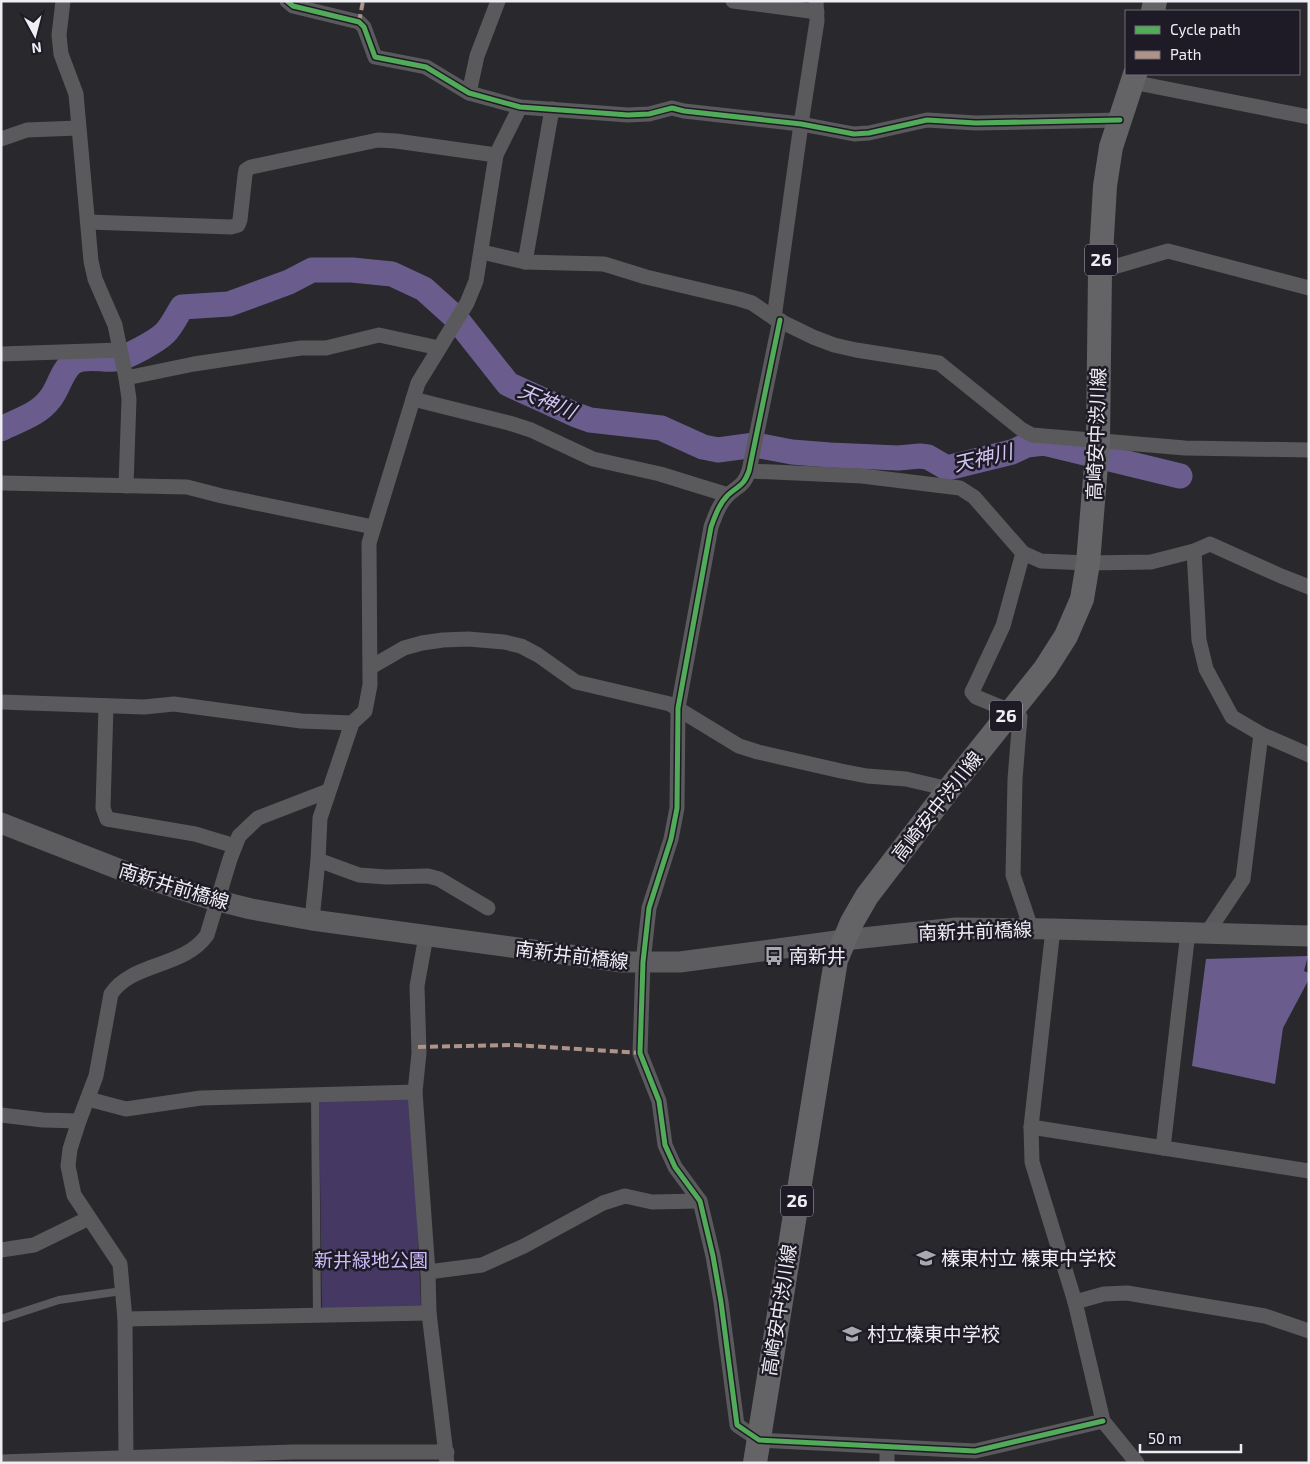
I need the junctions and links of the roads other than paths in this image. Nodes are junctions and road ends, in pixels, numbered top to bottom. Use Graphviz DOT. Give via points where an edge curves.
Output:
graph roads {
  1 [pos="63,1"];
  2 [pos="287,1"];
  3 [pos="498,1"];
  4 [pos="733,1"];
  5 [pos="816,7"];
  6 [pos="1133,78"];
  7 [pos="469,93"];
  8 [pos="520,107"];
  9 [pos="552,109"];
  10 [pos="1309,117"];
  11 [pos="1120,120"];
  12 [pos="801,124"];
  13 [pos="78,128"];
  14 [pos="1,140"];
  15 [pos="496,155"];
  16 [pos="88,222"];
  17 [pos="482,252"];
  18 [pos="525,262"];
  19 [pos="1100,272"];
  20 [pos="1309,288"];
  21 [pos="777,319"];
  22 [pos="439,348"];
  23 [pos="120,350"];
  24 [pos="1,354"];
  25 [pos="126,378"];
  26 [pos="413,399"];
  27 [pos="1309,450"];
  28 [pos="1097,451"];
  29 [pos="749,471"];
  30 [pos="1,483"];
  31 [pos="126,486"];
  32 [pos="728,495"];
  33 [pos="373,527"];
  34 [pos="1194,551"];
  35 [pos="1023,553"];
  36 [pos="1088,563"];
  37 [pos="1309,587"];
  38 [pos="371,667"];
  39 [pos="1,702"];
  40 [pos="106,706"];
  41 [pos="678,708"];
  42 [pos="1010,711"];
  43 [pos="352,723"];
  44 [pos="1261,734"];
  45 [pos="1309,755"];
  46 [pos="949,789"];
  47 [pos="328,791"];
  48 [pos="1,822"];
  49 [pos="235,846"];
  50 [pos="318,860"];
  51 [pos="217,901"];
  52 [pos="488,908"];
  53 [pos="312,920"];
  54 [pos="1031,928"];
  55 [pos="1053,929"];
  56 [pos="1198,932"];
  57 [pos="426,936"];
  58 [pos="1309,936"];
  59 [pos="844,940"];
  60 [pos="643,962"];
  61 [pos="415,1092"];
  62 [pos="315,1095"];
  63 [pos="88,1099"];
  64 [pos="1,1116"];
  65 [pos="79,1120"];
  66 [pos="1031,1127"];
  67 [pos="1162,1148"];
  68 [pos="1309,1171"];
  69 [pos="700,1201"];
  70 [pos="88,1218"];
  71 [pos="1,1250"];
  72 [pos="428,1272"];
  73 [pos="122,1291"];
  74 [pos="1075,1302"];
  75 [pos="429,1313"];
  76 [pos="317,1315"];
  77 [pos="1,1319"];
  78 [pos="125,1319"];
  79 [pos="1309,1331"];
  80 [pos="1103,1421"];
  81 [pos="887,1447"];
  82 [pos="757,1452"];
  83 [pos="447,1457"];
  84 [pos="126,1460"];
  85 [pos="1,1462"];
  86 [pos="887,1463"];
  87 [pos="1138,1463"];
  1 -- 13 [label="street" via="59,35 61,54 76,94"];
  2 -- 7 [label="street" via="293,6 360,22 375,57 426,67"];
  3 -- 7 [label="street" via="477,56"];
  4 -- 5 [label="street"];
  5 -- 12 [label="street" via="817,21"];
  6 -- 10 [label="street"];
  6 -- 11 [label="main road, 高崎安中渋川線 / 26"];
  7 -- 8 [label="street"];
  8 -- 9 [label="street"];
  8 -- 15 [label="street"];
  9 -- 12 [label="street" via="628,115 672,108"];
  9 -- 18 [label="street"];
  11 -- 12 [label="street" via="927,120 854,134"];
  11 -- 19 [label="main road, 高崎安中渋川線 / 26" via="1111,147 1105,186"];
  12 -- 21 [label="street"];
  13 -- 14 [label="street" via="27,130"];
  13 -- 16 [label="street"];
  15 -- 16 [label="street" via="378,140 251,167 246,170 240,220 238,225 231,227"];
  15 -- 17 [label="street"];
  16 -- 23 [label="street" via="95,279 115,325"];
  17 -- 18 [label="street"];
  17 -- 22 [label="street" via="476,281 467,302"];
  18 -- 21 [label="street" via="604,264 752,303"];
  19 -- 20 [label="street" via="1168,251"];
  19 -- 28 [label="main road, 高崎安中渋川線 / 26"];
  21 -- 28 [label="street" via="834,345 939,362 1032,435"];
  21 -- 29 [label="street"];
  22 -- 25 [label="street" via="379,335 326,348 301,348 194,364"];
  22 -- 26 [label="street" via="423,372"];
  23 -- 24 [label="street"];
  23 -- 25 [label="street"];
  25 -- 31 [label="street" via="129,399"];
  26 -- 32 [label="street" via="509,423 593,458"];
  26 -- 33 [label="street"];
  27 -- 28 [label="street" via="1186,448"];
  28 -- 36 [label="main road, 高崎安中渋川線 / 26"];
  29 -- 32 [label="street" via="741,486"];
  29 -- 35 [label="street" via="862,476 960,488 974,497"];
  30 -- 31 [label="street"];
  31 -- 33 [label="street" via="187,487"];
  32 -- 41 [label="street" via="711,527"];
  33 -- 38 [label="street" via="369,543"];
  34 -- 36 [label="street" via="1151,562"];
  34 -- 37 [label="street" via="1210,544"];
  34 -- 44 [label="street" via="1199,640 1206,670 1232,717"];
  35 -- 36 [label="street" via="1041,561"];
  35 -- 42 [label="street" via="1003,626 972,692 976,697"];
  36 -- 42 [label="main road, 高崎安中渋川線 / 26" via="1082,599 1066,636 1045,669"];
  38 -- 41 [label="street" via="404,648 422,643 468,639 504,642 521,646 576,682"];
  38 -- 43 [label="street" via="365,711"];
  39 -- 40 [label="street"];
  40 -- 43 [label="street" via="174,704 302,721"];
  40 -- 49 [label="street" via="103,808 107,819 195,834"];
  41 -- 46 [label="street" via="739,746 758,752 841,771 906,779"];
  41 -- 60 [label="street" via="675,824 649,908"];
  42 -- 46 [label="main road, 高崎安中渋川線 / 26"];
  42 -- 54 [label="street" via="1020,717 1015,779 1014,875"];
  43 -- 47 [label="street"];
  44 -- 45 [label="street"];
  44 -- 56 [label="street" via="1243,879"];
  46 -- 59 [label="main road, 高崎安中渋川線 / 26" via="867,896"];
  47 -- 49 [label="street" via="258,818 239,836"];
  47 -- 50 [label="street" via="320,818"];
  48 -- 51 [label="main road, 南新井前橋線" via="121,870"];
  49 -- 51 [label="street"];
  50 -- 52 [label="street" via="359,875 439,879"];
  50 -- 53 [label="street"];
  51 -- 53 [label="main road, 南新井前橋線"];
  51 -- 63 [label="street" via="201,944 187,954 140,973 117,986 111,994 101,1054"];
  53 -- 57 [label="main road, 南新井前橋線"];
  54 -- 55 [label="main road, 南新井前橋線"];
  54 -- 59 [label="main road, 南新井前橋線" via="956,928"];
  55 -- 56 [label="main road, 南新井前橋線"];
  55 -- 66 [label="street"];
  56 -- 58 [label="main road, 南新井前橋線"];
  56 -- 67 [label="street"];
  57 -- 60 [label="main road, 南新井前橋線"];
  57 -- 61 [label="street" via="417,986"];
  59 -- 60 [label="main road, 南新井前橋線" via="680,962"];
  59 -- 82 [label="main road, 高崎安中渋川線 / 26" via="834,965"];
  60 -- 69 [label="street" via="640,1053 659,1101 665,1145 675,1167"];
  61 -- 62 [label="street"];
  61 -- 72 [label="street"];
  62 -- 63 [label="street" via="201,1098 126,1109"];
  62 -- 76 [label="lane"];
  63 -- 65 [label="street"];
  64 -- 65 [label="street"];
  65 -- 70 [label="street" via="68,1166 74,1195"];
  66 -- 67 [label="street"];
  66 -- 74 [label="street" via="1032,1162"];
  67 -- 68 [label="street"];
  69 -- 72 [label="street" via="652,1202 624,1196 603,1202 524,1246 482,1265"];
  69 -- 82 [label="street" via="721,1302 737,1425"];
  70 -- 71 [label="street" via="34,1245"];
  70 -- 73 [label="street" via="120,1264"];
  72 -- 75 [label="street"];
  73 -- 77 [label="lane" via="59,1300"];
  73 -- 78 [label="street"];
  74 -- 79 [label="street" via="1104,1294 1127,1294 1265,1316"];
  74 -- 80 [label="street"];
  75 -- 76 [label="street"];
  75 -- 83 [label="street"];
  76 -- 78 [label="street"];
  78 -- 84 [label="street"];
  80 -- 81 [label="street" via="975,1451"];
  80 -- 87 [label="street"];
  81 -- 82 [label="street"];
  81 -- 86 [label="street"];
  83 -- 84 [label="street" via="293,1452"];
  84 -- 85 [label="street"];
}
